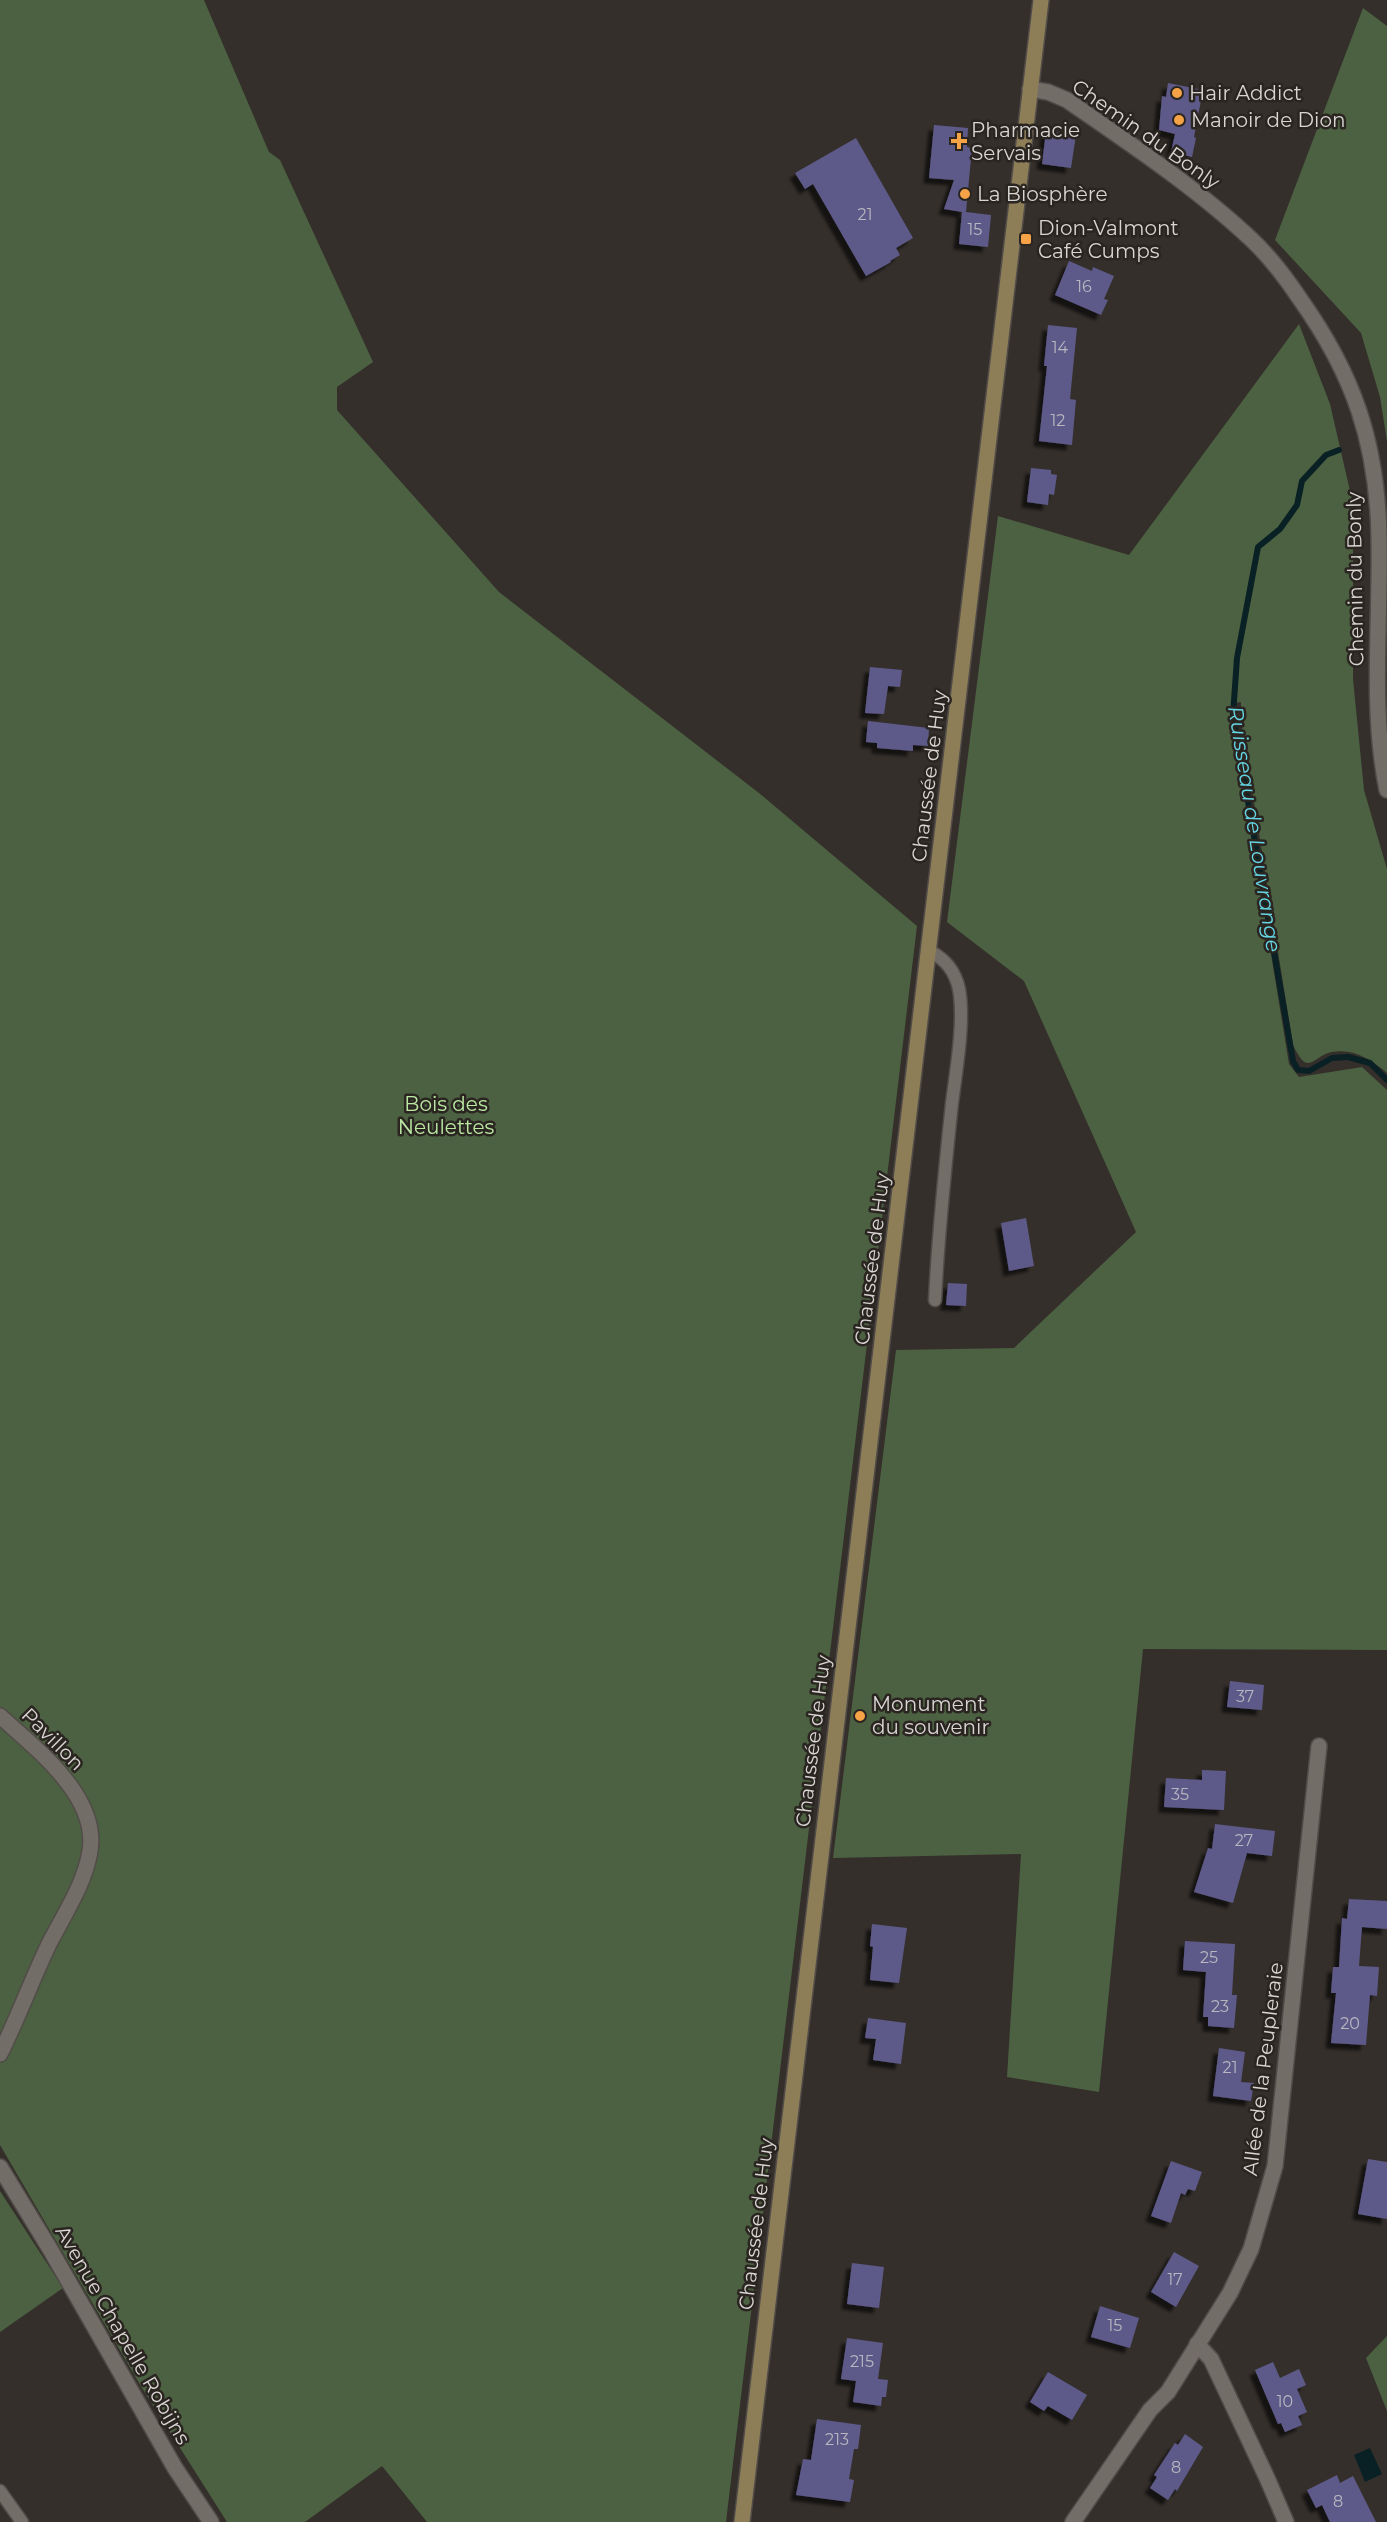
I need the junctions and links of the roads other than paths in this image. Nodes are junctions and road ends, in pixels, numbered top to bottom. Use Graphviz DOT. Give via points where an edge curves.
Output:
graph roads {
  1 [pos="1041,0"];
  2 [pos="1030,89"];
  3 [pos="1387,790"];
  4 [pos="930,951"];
  5 [pos="935,1300"];
  6 [pos="0,1716"];
  7 [pos="1319,1746"];
  8 [pos="0,2054"];
  9 [pos="0,2167"];
  10 [pos="1197,2344"];
  11 [pos="0,2492"];
  12 [pos="22,2522"];
  13 [pos="211,2522"];
  14 [pos="742,2522"];
  15 [pos="1073,2522"];
  16 [pos="1286,2522"];
  1 -- 2 [label="main road, Chaussée de Huy"];
  2 -- 3 [label="street, Chemin du Bonly" via="1067,100 1252,240 1288,282 1343,367 1357,401 1376,495 1379,720"];
  2 -- 4 [label="main road, Chaussée de Huy"];
  4 -- 5 [label="lane" via="943,958 955,973 960,991"];
  4 -- 14 [label="main road, Chaussée de Huy"];
  6 -- 8 [label="street, Pavillon" via="72,1788 91,1838 83,1874"];
  7 -- 10 [label="street, Allée de la Peupleraie" via="1275,2166 1251,2249 1230,2293"];
  9 -- 13 [label="street, Avenue Chapelle Robijns" via="175,2468"];
  10 -- 15 [label="street, Allée de la Peupleraie" via="1168,2392 1150,2410"];
  10 -- 16 [label="street" via="1211,2359"];
  11 -- 12 [label="lane"];
}
